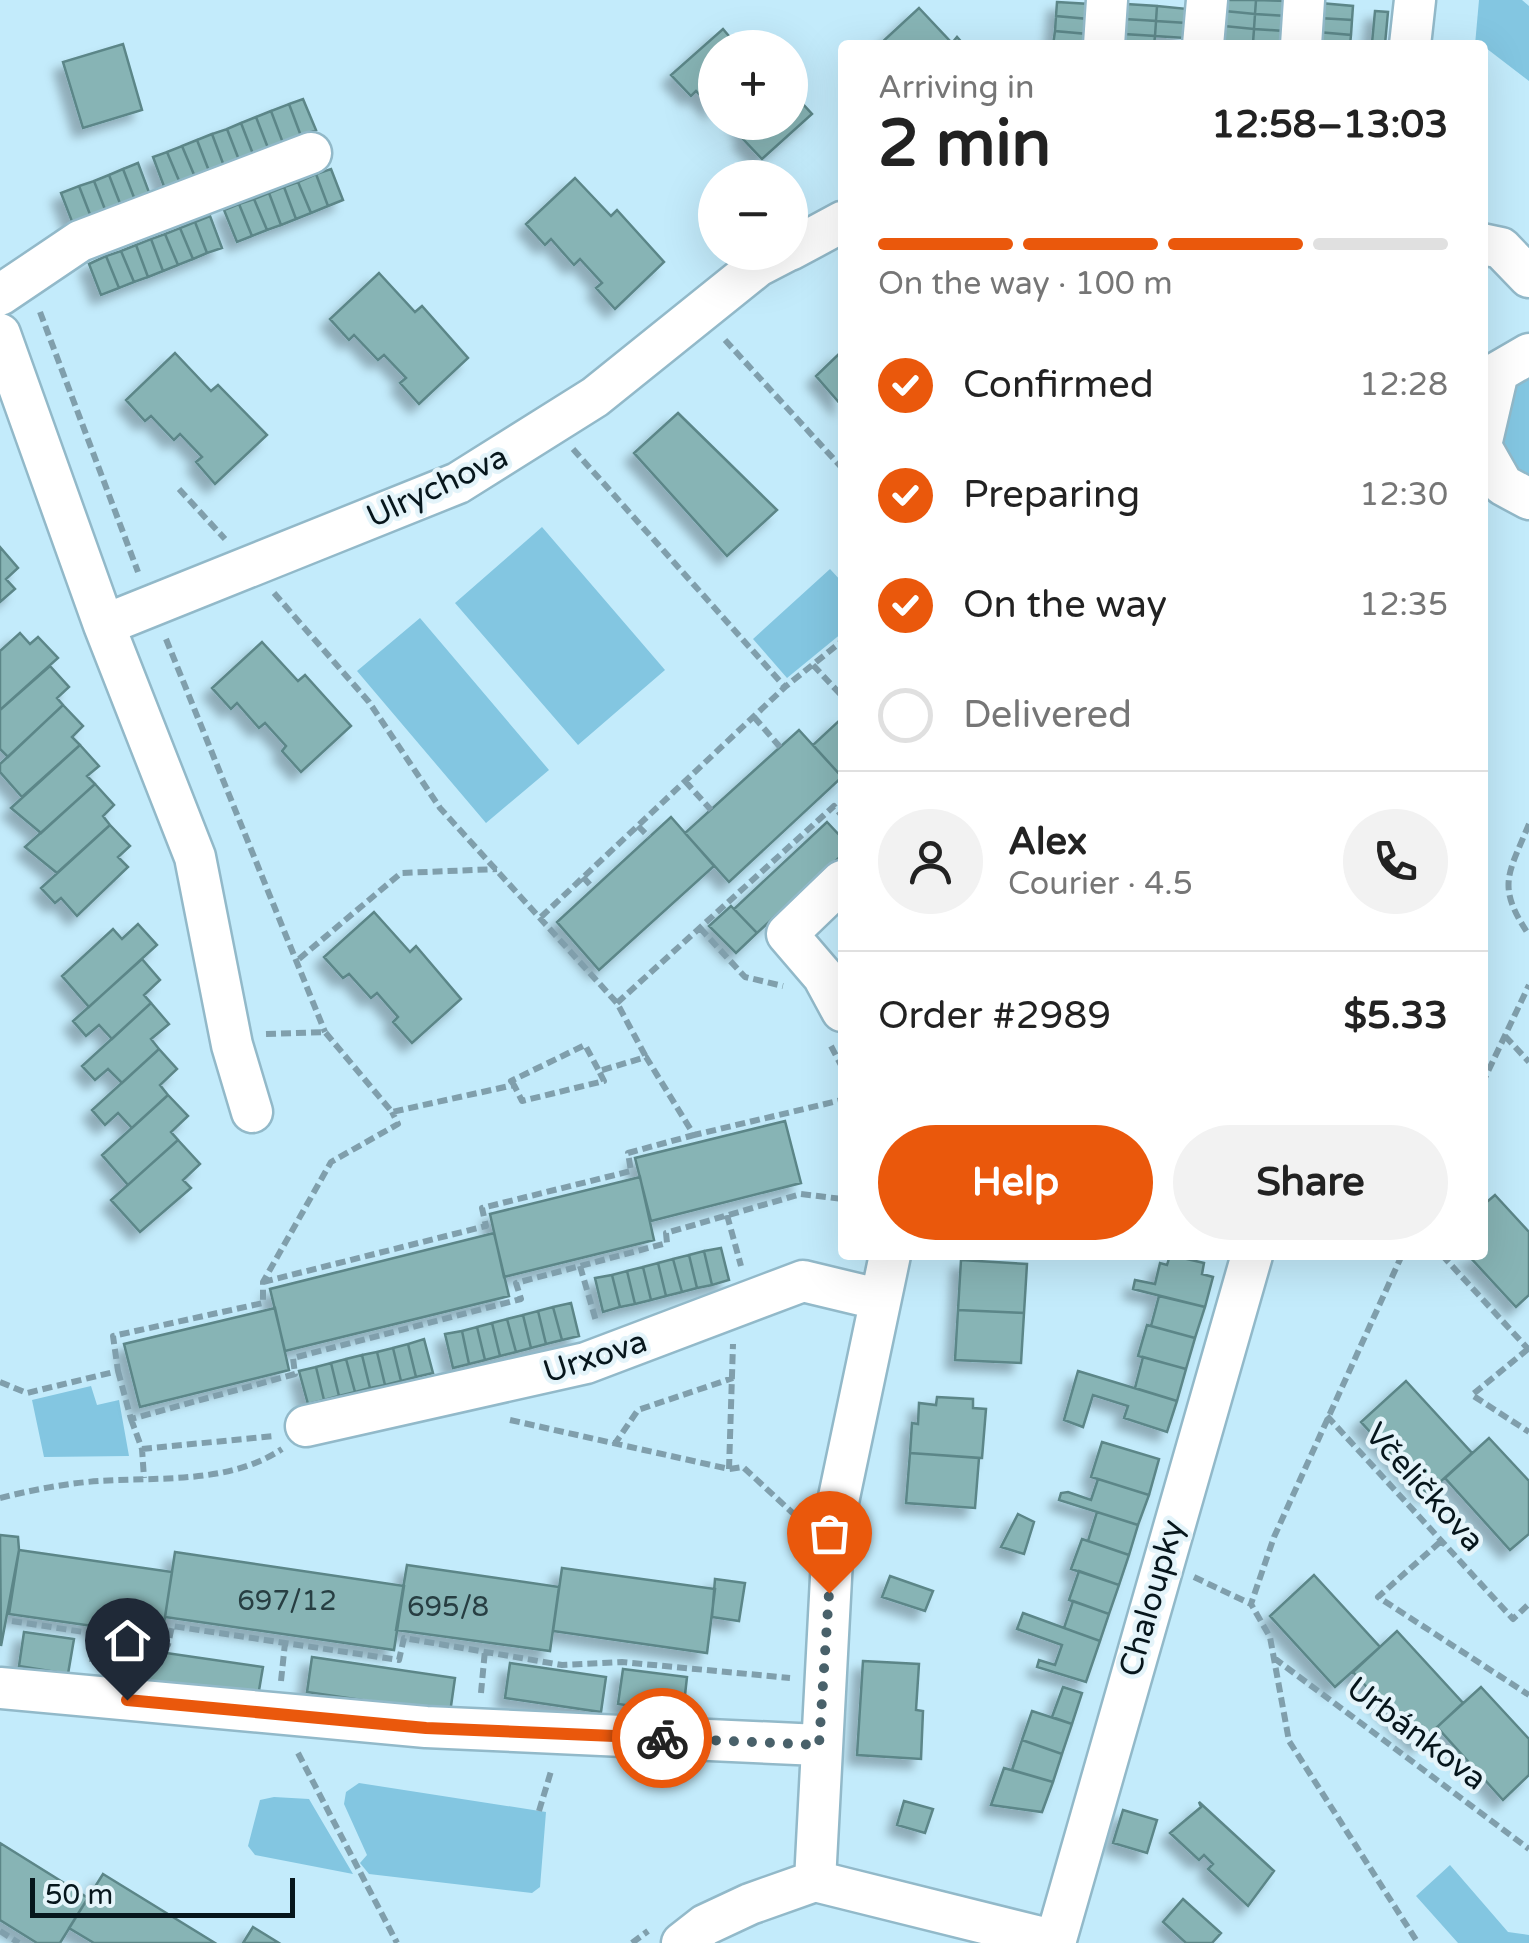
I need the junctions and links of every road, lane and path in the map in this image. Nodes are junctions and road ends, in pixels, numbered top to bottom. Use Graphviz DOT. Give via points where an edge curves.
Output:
graph roads {
  1 [pos="1107,0"];
  2 [pos="1207,0"];
  3 [pos="1304,0"];
  4 [pos="1415,0"];
  5 [pos="1104,40"];
  6 [pos="1203,40"];
  7 [pos="1301,40"];
  8 [pos="1411,40"];
  9 [pos="310,153"];
  10 [pos="838,224"];
  11 [pos="808,240"];
  12 [pos="1488,245"];
  13 [pos="753,270"];
  14 [pos="1529,277"];
  15 [pos="14,286"];
  16 [pos="700,313"];
  17 [pos="0,334"];
  18 [pos="1529,354"];
  19 [pos="1488,417"];
  20 [pos="552,426"];
  21 [pos="1488,455"];
  22 [pos="838,464"];
  23 [pos="178,489"];
  24 [pos="1529,498"];
  25 [pos="250,566"];
  26 [pos="142,582"];
  27 [pos="104,625"];
  28 [pos="161,627"];
  29 [pos="838,644"];
  30 [pos="813,665"];
  31 [pos="786,688"];
  32 [pos="838,692"];
  33 [pos="754,717"];
  34 [pos="780,747"];
  35 [pos="686,781"];
  36 [pos="711,810"];
  37 [pos="838,811"];
  38 [pos="1529,824"];
  39 [pos="638,826"];
  40 [pos="649,837"];
  41 [pos="497,870"];
  42 [pos="583,877"];
  43 [pos="838,885"];
  44 [pos="593,888"];
  45 [pos="540,917"];
  46 [pos="700,928"];
  47 [pos="1529,935"];
  48 [pos="299,959"];
  49 [pos="1529,985"];
  50 [pos="796,998"];
  51 [pos="616,1004"];
  52 [pos="834,1023"];
  53 [pos="325,1032"];
  54 [pos="1505,1036"];
  55 [pos="232,1045"];
  56 [pos="646,1056"];
  57 [pos="1529,1062"];
  58 [pos="599,1070"];
  59 [pos="1488,1071"];
  60 [pos="514,1085"];
  61 [pos="838,1101"];
  62 [pos="252,1112"];
  63 [pos="392,1112"];
  64 [pos="694,1135"];
  65 [pos="838,1199"];
  66 [pos="728,1215"];
  67 [pos="889,1260"];
  68 [pos="1251,1260"];
  69 [pos="1400,1260"];
  70 [pos="1447,1260"];
  71 [pos="580,1266"];
  72 [pos="263,1282"];
  73 [pos="878,1299"];
  74 [pos="742,1304"];
  75 [pos="1528,1350"];
  76 [pos="606,1356"];
  77 [pos="118,1371"];
  78 [pos="733,1378"];
  79 [pos="0,1382"];
  80 [pos="461,1393"];
  81 [pos="1327,1416"];
  82 [pos="131,1419"];
  83 [pos="1529,1432"];
  84 [pos="296,1435"];
  85 [pos="614,1445"];
  86 [pos="142,1448"];
  87 [pos="729,1469"];
  88 [pos="144,1478"];
  89 [pos="0,1498"];
  90 [pos="801,1521"];
  91 [pos="1440,1542"];
  92 [pos="1160,1564"];
  93 [pos="1251,1604"];
  94 [pos="1529,1604"];
  95 [pos="12,1621"];
  96 [pos="1274,1658"];
  97 [pos="806,1680"];
  98 [pos="13,1690"];
  99 [pos="1529,1694"];
  100 [pos="278,1714"];
  101 [pos="819,1745"];
  102 [pos="1529,1849"];
  103 [pos="815,1880"];
  104 [pos="0,1931"];
  105 [pos="1056,1942"];
  106 [pos="19,1943"];
  107 [pos="397,1943"];
  108 [pos="682,1943"];
  109 [pos="1418,1943"];
  1 -- 5 [label="street"];
  2 -- 6 [label="street"];
  3 -- 7 [label="street"];
  4 -- 8 [label="street"];
  9 -- 15 [label="street" via="80,242"];
  10 -- 11 [label="street, Ulrychova"];
  12 -- 14 [label="street" via="1500,248"];
  13 -- 16 [label="street, Ulrychova"];
  15 -- 26 [label="path"];
  16 -- 20 [label="street, Ulrychova"];
  16 -- 22 [label="path"];
  17 -- 27 [label="street"];
  18 -- 19 [label="street" via="1498,372"];
  20 -- 25 [label="street, Ulrychova" via="458,483"];
  20 -- 31 [label="path"];
  21 -- 24 [label="street" via="1504,485"];
  23 -- 25 [label="path"];
  25 -- 27 [label="street, Ulrychova"];
  25 -- 41 [label="path" via="369,702 440,808"];
  27 -- 55 [label="street" via="195,857"];
  28 -- 48 [label="path"];
  29 -- 30 [label="path"];
  30 -- 31 [label="path"];
  30 -- 32 [label="path"];
  31 -- 33 [label="path"];
  33 -- 34 [label="path"];
  33 -- 35 [label="path"];
  35 -- 36 [label="path"];
  35 -- 39 [label="path"];
  37 -- 46 [label="path" via="834,806"];
  38 -- 47 [label="path" via="1506,887 1508,904"];
  39 -- 40 [label="path"];
  39 -- 42 [label="path"];
  41 -- 45 [label="path"];
  41 -- 48 [label="path" via="401,874"];
  42 -- 44 [label="path"];
  42 -- 45 [label="path"];
  43 -- 52 [label="street" via="787,934 823,976"];
  45 -- 51 [label="path"];
  46 -- 50 [label="path" via="745,976 786,987"];
  46 -- 51 [label="path"];
  48 -- 53 [label="path"];
  49 -- 54 [label="path"];
  51 -- 56 [label="path"];
  53 -- 55 [label="path" via="269,1033"];
  53 -- 63 [label="path"];
  54 -- 57 [label="path"];
  54 -- 59 [label="path"];
  55 -- 62 [label="street"];
  56 -- 58 [label="path"];
  56 -- 64 [label="path"];
  58 -- 60 [label="path" via="604,1080 522,1101"];
  58 -- 60 [label="path" via="585,1045 511,1080"];
  60 -- 63 [label="path"];
  61 -- 64 [label="path"];
  63 -- 72 [label="path" via="398,1124 331,1162"];
  64 -- 72 [label="path" via="628,1153 631,1171 482,1208 486,1226"];
  65 -- 66 [label="path" via="801,1194"];
  66 -- 71 [label="path" via="666,1232 667,1244"];
  66 -- 74 [label="path"];
  67 -- 73 [label="street"];
  68 -- 92 [label="street, Chaloupky"];
  69 -- 81 [label="path"];
  70 -- 75 [label="path"];
  71 -- 76 [label="path"];
  71 -- 82 [label="path" via="516,1283 520,1300 293,1358 295,1374"];
  72 -- 77 [label="path" via="263,1303 113,1336"];
  73 -- 74 [label="street, Urxova" via="803,1281"];
  73 -- 101 [label="street" via="834,1521"];
  74 -- 76 [label="street, Urxova"];
  74 -- 78 [label="path"];
  75 -- 83 [label="path" via="1472,1395"];
  76 -- 80 [label="street, Urxova"];
  77 -- 79 [label="path" via="27,1393"];
  77 -- 82 [label="path"];
  78 -- 85 [label="path" via="638,1410"];
  78 -- 87 [label="path"];
  80 -- 84 [label="street, Urxova"];
  80 -- 85 [label="path" via="512,1421"];
  81 -- 91 [label="path, Včeličkova"];
  81 -- 93 [label="path"];
  82 -- 86 [label="path"];
  84 -- 86 [label="path"];
  84 -- 88 [label="path" via="267,1460 212,1475"];
  85 -- 87 [label="path"];
  86 -- 88 [label="path"];
  87 -- 90 [label="path" via="743,1466"];
  88 -- 89 [label="path"];
  91 -- 94 [label="path, Včeličkova" via="1512,1619"];
  91 -- 99 [label="path" via="1378,1597"];
  92 -- 93 [label="path"];
  92 -- 105 [label="street, Chaloupky"];
  93 -- 96 [label="path"];
  95 -- 97 [label="path" via="168,1644 172,1626 400,1660 404,1638 562,1666 622,1662"];
  96 -- 102 [label="path, Urbánkova"];
  96 -- 109 [label="path" via="1289,1742"];
  98 -- 100 [label="street"];
  100 -- 101 [label="street" via="426,1728"];
  100 -- 107 [label="path"];
  101 -- 103 [label="street"];
  103 -- 105 [label="street"];
  103 -- 108 [label="street" via="750,1904"];
  104 -- 106 [label="path"];
}
